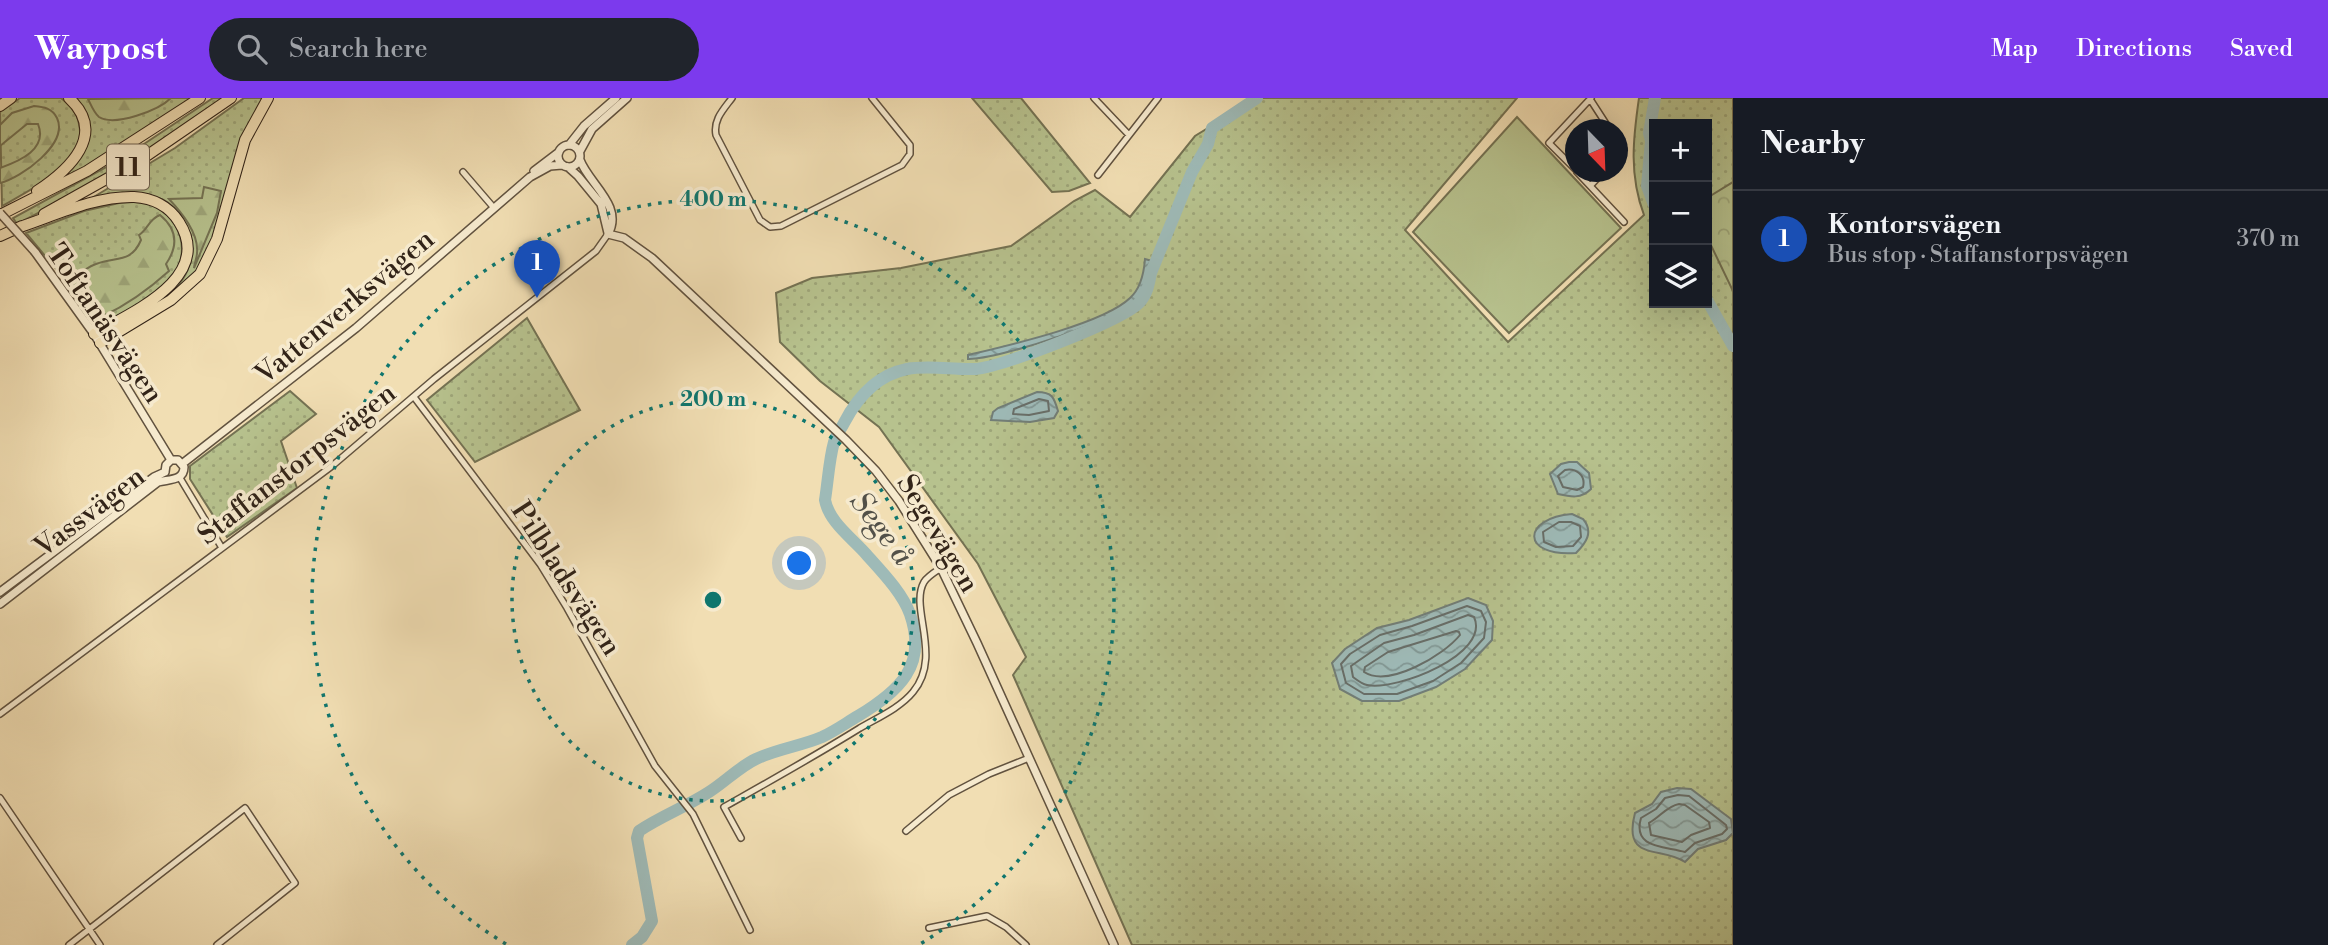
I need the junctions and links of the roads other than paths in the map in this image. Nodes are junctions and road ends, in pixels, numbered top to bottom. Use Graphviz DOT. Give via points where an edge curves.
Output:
graph roads {
  1 [pos="11,98"];
  2 [pos="69,98"];
  3 [pos="200,98"];
  4 [pos="231,98"];
  5 [pos="268,98"];
  6 [pos="616,98"];
  7 [pos="627,98"];
  8 [pos="732,98"];
  9 [pos="872,98"];
  10 [pos="1094,98"];
  11 [pos="1158,98"];
  12 [pos="1590,99"];
  13 [pos="0,106"];
  14 [pos="1571,119"];
  15 [pos="1604,119"];
  16 [pos="1565,126"];
  17 [pos="1129,135"];
  18 [pos="569,145"];
  19 [pos="559,152"];
  20 [pos="580,156"];
  21 [pos="1565,160"];
  22 [pos="565,166"];
  23 [pos="463,172"];
  24 [pos="1098,175"];
  25 [pos="530,177"];
  26 [pos="1588,182"];
  27 [pos="1594,182"];
  28 [pos="1591,185"];
  29 [pos="494,208"];
  30 [pos="0,213"];
  31 [pos="1624,222"];
  32 [pos="20,227"];
  33 [pos="608,234"];
  34 [pos="0,236"];
  35 [pos="97,338"];
  36 [pos="414,397"];
  37 [pos="171,460"];
  38 [pos="182,464"];
  39 [pos="165,472"];
  40 [pos="175,478"];
  41 [pos="222,548"];
  42 [pos="940,568"];
  43 [pos="0,592"];
  44 [pos="0,604"];
  45 [pos="0,714"];
  46 [pos="1029,758"];
  47 [pos="0,798"];
  48 [pos="906,831"];
  49 [pos="741,838"];
  50 [pos="929,928"];
  51 [pos="89,929"];
  52 [pos="750,930"];
  53 [pos="69,945"];
  54 [pos="100,945"];
  55 [pos="217,945"];
  56 [pos="1026,945"];
  57 [pos="1114,945"];
  1 -- 13 [label="highway"];
  2 -- 30 [label="highway" via="85,124 79,154 51,181"];
  3 -- 30 [label="highway, 11" via="87,170"];
  4 -- 32 [label="highway, 11" via="142,159"];
  5 -- 35 [label="highway" via="242,148 218,239 200,274 171,300"];
  6 -- 18 [label="street"];
  7 -- 20 [label="street" via="592,129"];
  8 -- 9 [label="street" via="717,119 716,135 760,220 770,227 781,226 902,165 910,145"];
  10 -- 17 [label="street"];
  11 -- 17 [label="street"];
  12 -- 14 [label="street"];
  12 -- 15 [label="street"];
  16 -- 21 [label="street" via="1549,143"];
  17 -- 24 [label="street"];
  18 -- 19 [label="street"];
  18 -- 20 [label="street"];
  19 -- 22 [label="street" via="559,161"];
  19 -- 25 [label="street, Vattenverksvägen"];
  20 -- 22 [label="street" via="576,165"];
  20 -- 33 [label="street" via="584,171 612,213"];
  22 -- 25 [label="street, Vattenverksvägen" via="550,166"];
  22 -- 33 [label="street" via="600,204"];
  23 -- 29 [label="street"];
  25 -- 29 [label="street, Vattenverksvägen"];
  26 -- 28 [label="street"];
  27 -- 28 [label="street"];
  28 -- 31 [label="street"];
  29 -- 38 [label="street, Vattenverksvägen" via="356,328"];
  30 -- 35 [label="street, Toftanäsvägen, bridge" via="35,252"];
  32 -- 34 [label="highway, 11"];
  32 -- 35 [label="highway" via="124,197 159,203 178,221 185,235 181,272 161,294"];
  33 -- 36 [label="street, Staffanstorpsvägen" via="596,251"];
  33 -- 42 [label="street, Segevägen" via="624,238 652,258 846,440 899,501"];
  35 -- 37 [label="street, Toftanäsvägen"];
  36 -- 41 [label="street, Staffanstorpsvägen" via="332,466"];
  36 -- 52 [label="street, Pilbladsvägen" via="540,564 655,766 693,814"];
  37 -- 38 [label="street"];
  37 -- 39 [label="street"];
  38 -- 40 [label="street" via="184,471"];
  39 -- 40 [label="street"];
  39 -- 43 [label="street, Vassvägen"];
  40 -- 41 [label="street"];
  40 -- 44 [label="street, Vassvägen" via="158,482"];
  41 -- 45 [label="street, Staffanstorpsvägen"];
  42 -- 46 [label="street, Segevägen"];
  42 -- 49 [label="street" via="921,591 925,660 913,692 894,708 724,807"];
  46 -- 48 [label="street" via="949,795"];
  46 -- 57 [label="street, Segevägen"];
  47 -- 51 [label="street"];
  50 -- 56 [label="street" via="987,916"];
  51 -- 53 [label="street"];
  51 -- 54 [label="street"];
  51 -- 55 [label="street" via="245,808 295,883"];
}
